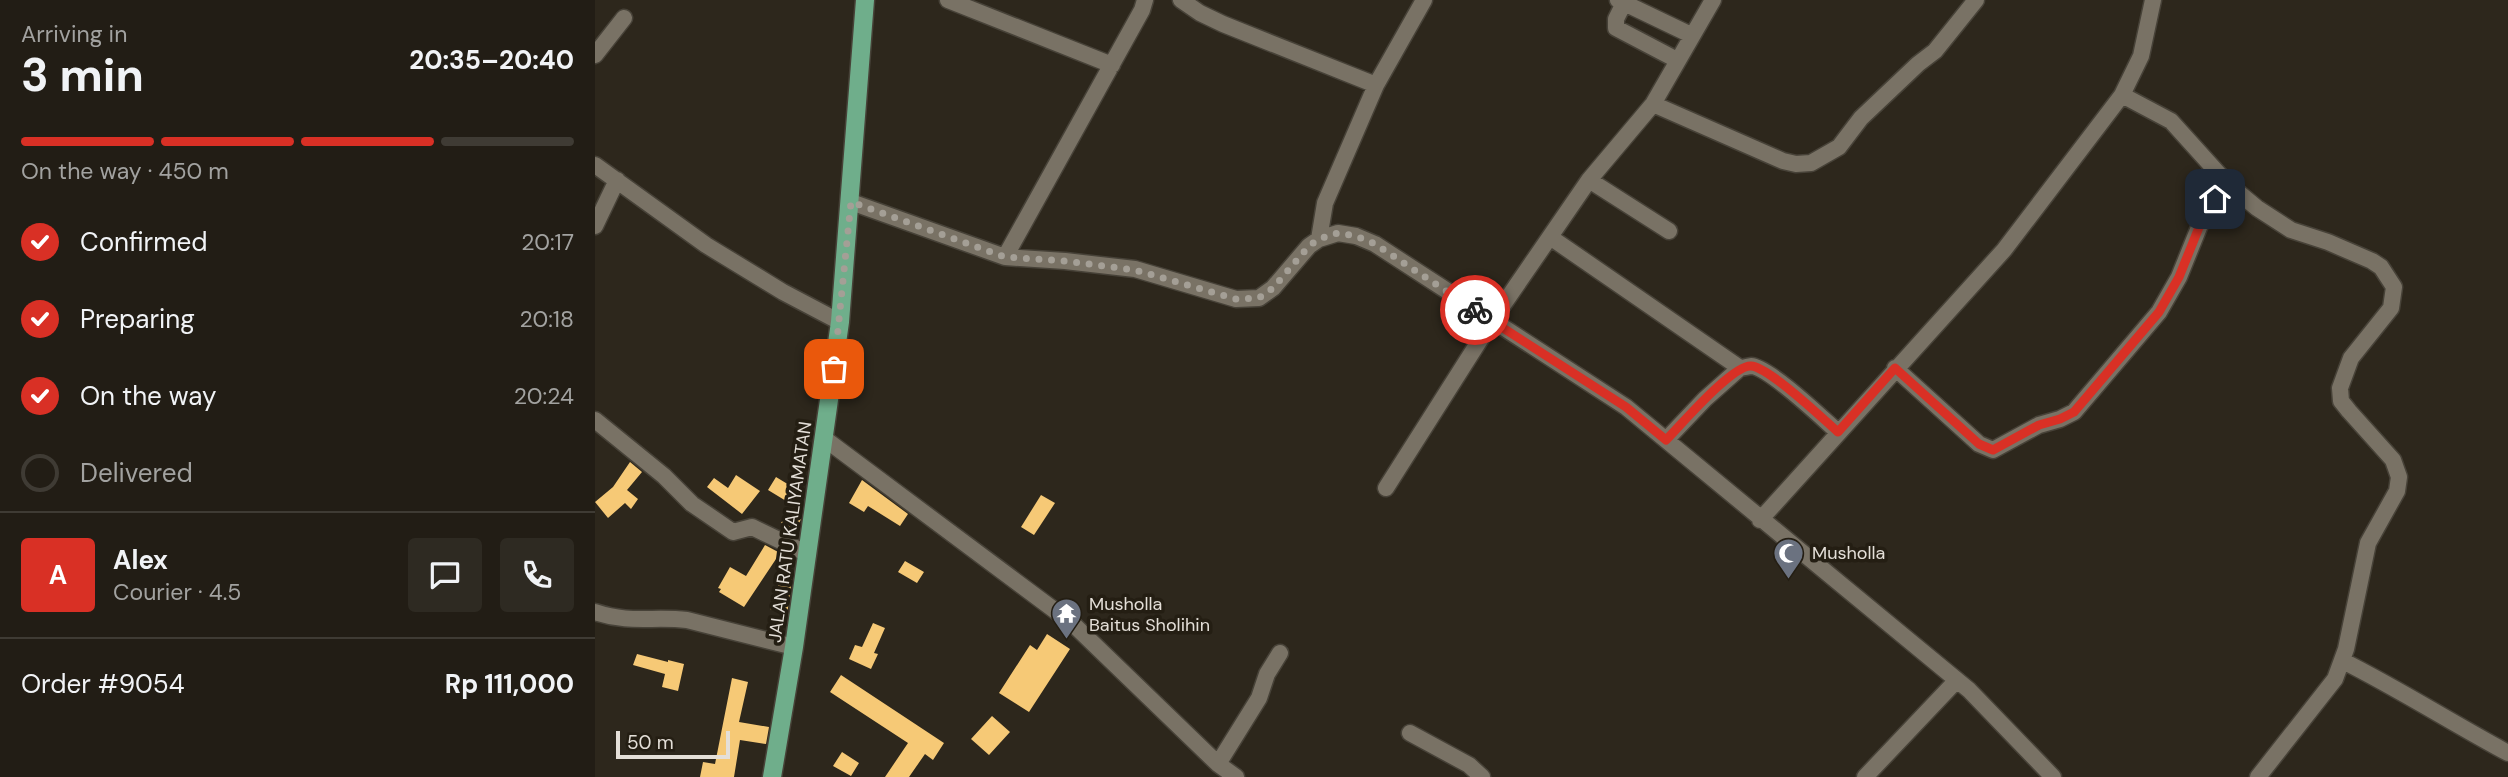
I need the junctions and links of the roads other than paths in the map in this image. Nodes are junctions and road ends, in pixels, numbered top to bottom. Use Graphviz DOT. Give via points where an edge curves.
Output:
graph roads {
  1 [pos="865,0"];
  2 [pos="948,0"];
  3 [pos="1145,0"];
  4 [pos="1181,0"];
  5 [pos="1424,0"];
  6 [pos="1713,0"];
  7 [pos="1976,0"];
  8 [pos="2153,0"];
  9 [pos="1621,1"];
  10 [pos="624,18"];
  11 [pos="1691,35"];
  12 [pos="595,55"];
  13 [pos="1677,60"];
  14 [pos="1112,65"];
  15 [pos="1376,85"];
  16 [pos="2122,95"];
  17 [pos="1653,104"];
  18 [pos="595,164"];
  19 [pos="617,180"];
  20 [pos="1589,180"];
  21 [pos="2227,183"];
  22 [pos="851,202"];
  23 [pos="595,226"];
  24 [pos="1669,231"];
  25 [pos="1550,237"];
  26 [pos="1319,239"];
  27 [pos="1005,257"];
  28 [pos="1492,321"];
  29 [pos="840,322"];
  30 [pos="1740,368"];
  31 [pos="1895,368"];
  32 [pos="595,420"];
  33 [pos="1838,432"];
  34 [pos="825,439"];
  35 [pos="1666,440"];
  36 [pos="1386,488"];
  37 [pos="1760,520"];
  38 [pos="808,554"];
  39 [pos="595,612"];
  40 [pos="795,647"];
  41 [pos="1280,653"];
  42 [pos="2343,661"];
  43 [pos="1957,680"];
  44 [pos="1410,733"];
  45 [pos="2508,753"];
  46 [pos="1218,764"];
  47 [pos="772,777"];
  48 [pos="1236,777"];
  49 [pos="1482,777"];
  50 [pos="1865,777"];
  51 [pos="2053,777"];
  52 [pos="2258,777"];
  1 -- 22 [label="main road, JALAN RATU KALIYAMATAN"];
  2 -- 14 [label="street"];
  3 -- 14 [label="street"];
  4 -- 15 [label="street" via="1223,24"];
  5 -- 15 [label="street"];
  6 -- 11 [label="street"];
  7 -- 17 [label="street" via="1935,51 1861,118 1839,147 1811,163 1783,161"];
  8 -- 16 [label="street" via="2141,56"];
  9 -- 11 [label="street"];
  9 -- 13 [label="street" via="1616,29"];
  10 -- 12 [label="street"];
  11 -- 13 [label="street"];
  13 -- 17 [label="street"];
  14 -- 27 [label="street"];
  15 -- 26 [label="street" via="1325,203"];
  16 -- 21 [label="street" via="2171,121"];
  16 -- 31 [label="street" via="2004,250"];
  17 -- 20 [label="street"];
  18 -- 19 [label="street"];
  19 -- 23 [label="street"];
  19 -- 29 [label="street" via="706,245"];
  20 -- 24 [label="street"];
  20 -- 25 [label="street"];
  21 -- 31 [label="street" via="2204,215 2159,312 2074,412 1993,450 1979,444"];
  21 -- 42 [label="street" via="2291,230 2381,267 2394,287 2392,308 2351,358 2340,388 2341,401 2393,460 2399,477 2392,504 2368,543"];
  22 -- 27 [label="street"];
  22 -- 29 [label="main road, JALAN RATU KALIYAMATAN"];
  25 -- 28 [label="street"];
  25 -- 30 [label="street"];
  26 -- 27 [label="street" via="1273,288 1259,298 1248,299 1135,270"];
  26 -- 28 [label="street" via="1338,233 1375,244"];
  28 -- 35 [label="street" via="1626,407"];
  28 -- 36 [label="street"];
  29 -- 34 [label="main road, JALAN RATU KALIYAMATAN"];
  30 -- 33 [label="street" via="1760,369"];
  30 -- 35 [label="street"];
  31 -- 33 [label="street"];
  32 -- 38 [label="street" via="692,504 733,532 752,527"];
  33 -- 37 [label="street"];
  34 -- 38 [label="main road, JALAN RATU KALIYAMATAN"];
  34 -- 46 [label="street" via="1073,624"];
  35 -- 37 [label="street"];
  37 -- 43 [label="street"];
  38 -- 40 [label="main road, JALAN RATU KALIYAMATAN"];
  39 -- 40 [label="street" via="626,620 687,620"];
  40 -- 47 [label="main road, JALAN RATU KALIYAMATAN"];
  41 -- 46 [label="street" via="1259,698"];
  42 -- 45 [label="street"];
  42 -- 52 [label="street" via="2335,679"];
  43 -- 50 [label="street"];
  43 -- 51 [label="street"];
  44 -- 49 [label="street"];
  46 -- 48 [label="street"];
}
